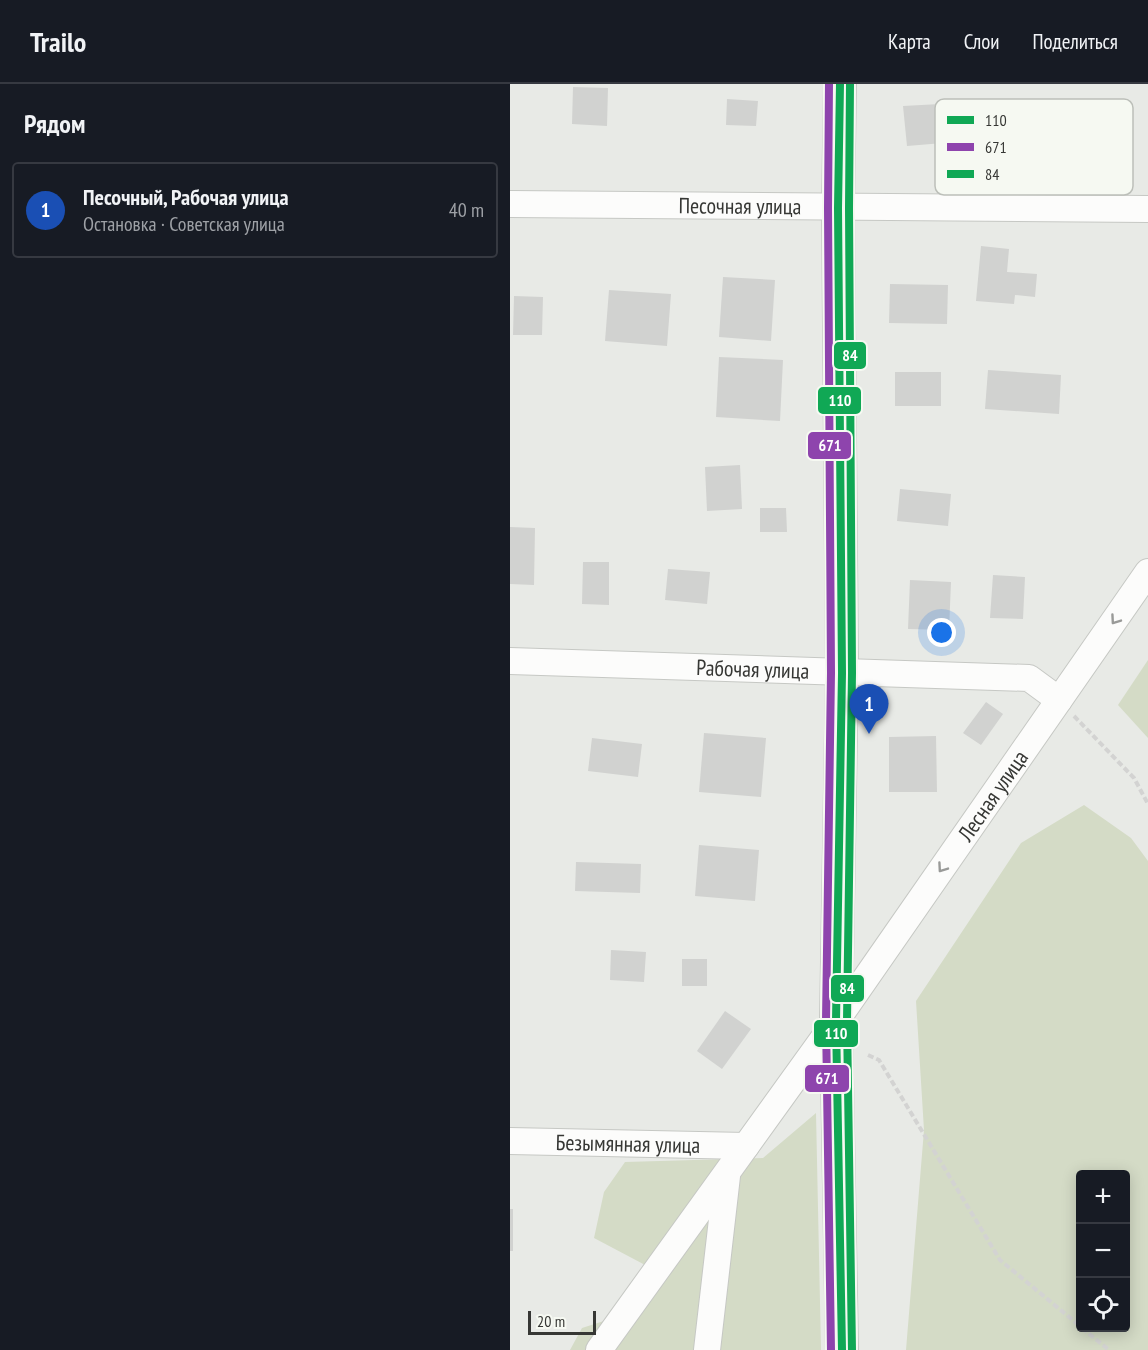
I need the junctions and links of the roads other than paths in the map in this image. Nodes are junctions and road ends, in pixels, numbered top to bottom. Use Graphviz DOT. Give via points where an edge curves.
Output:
graph roads {
  1 [pos="840,84"];
  2 [pos="510,204"];
  3 [pos="838,208"];
  4 [pos="1148,210"];
  5 [pos="1148,572"];
  6 [pos="510,661"];
  7 [pos="842,673"];
  8 [pos="1059,700"];
  9 [pos="836,1021"];
  10 [pos="510,1141"];
  11 [pos="746,1146"];
  12 [pos="727,1172"];
  13 [pos="599,1350"];
  14 [pos="707,1350"];
  15 [pos="842,1350"];
  1 -- 3 [label="main road"];
  2 -- 3 [label="street, Песочная улица"];
  3 -- 4 [label="street, Песочная улица"];
  3 -- 7 [label="main road"];
  5 -- 8 [label="street, Лесная улица, one-way"];
  6 -- 7 [label="street, Рабочая улица"];
  7 -- 8 [label="street, Рабочая улица" via="1029,678"];
  7 -- 9 [label="main road"];
  8 -- 9 [label="street, Лесная улица, one-way"];
  9 -- 11 [label="street, Лесная улица"];
  9 -- 15 [label="main road"];
  10 -- 11 [label="street, Безымянная улица"];
  11 -- 12 [label="street, Лесная улица"];
  12 -- 13 [label="street, Лесная улица"];
  12 -- 14 [label="street"];
}
